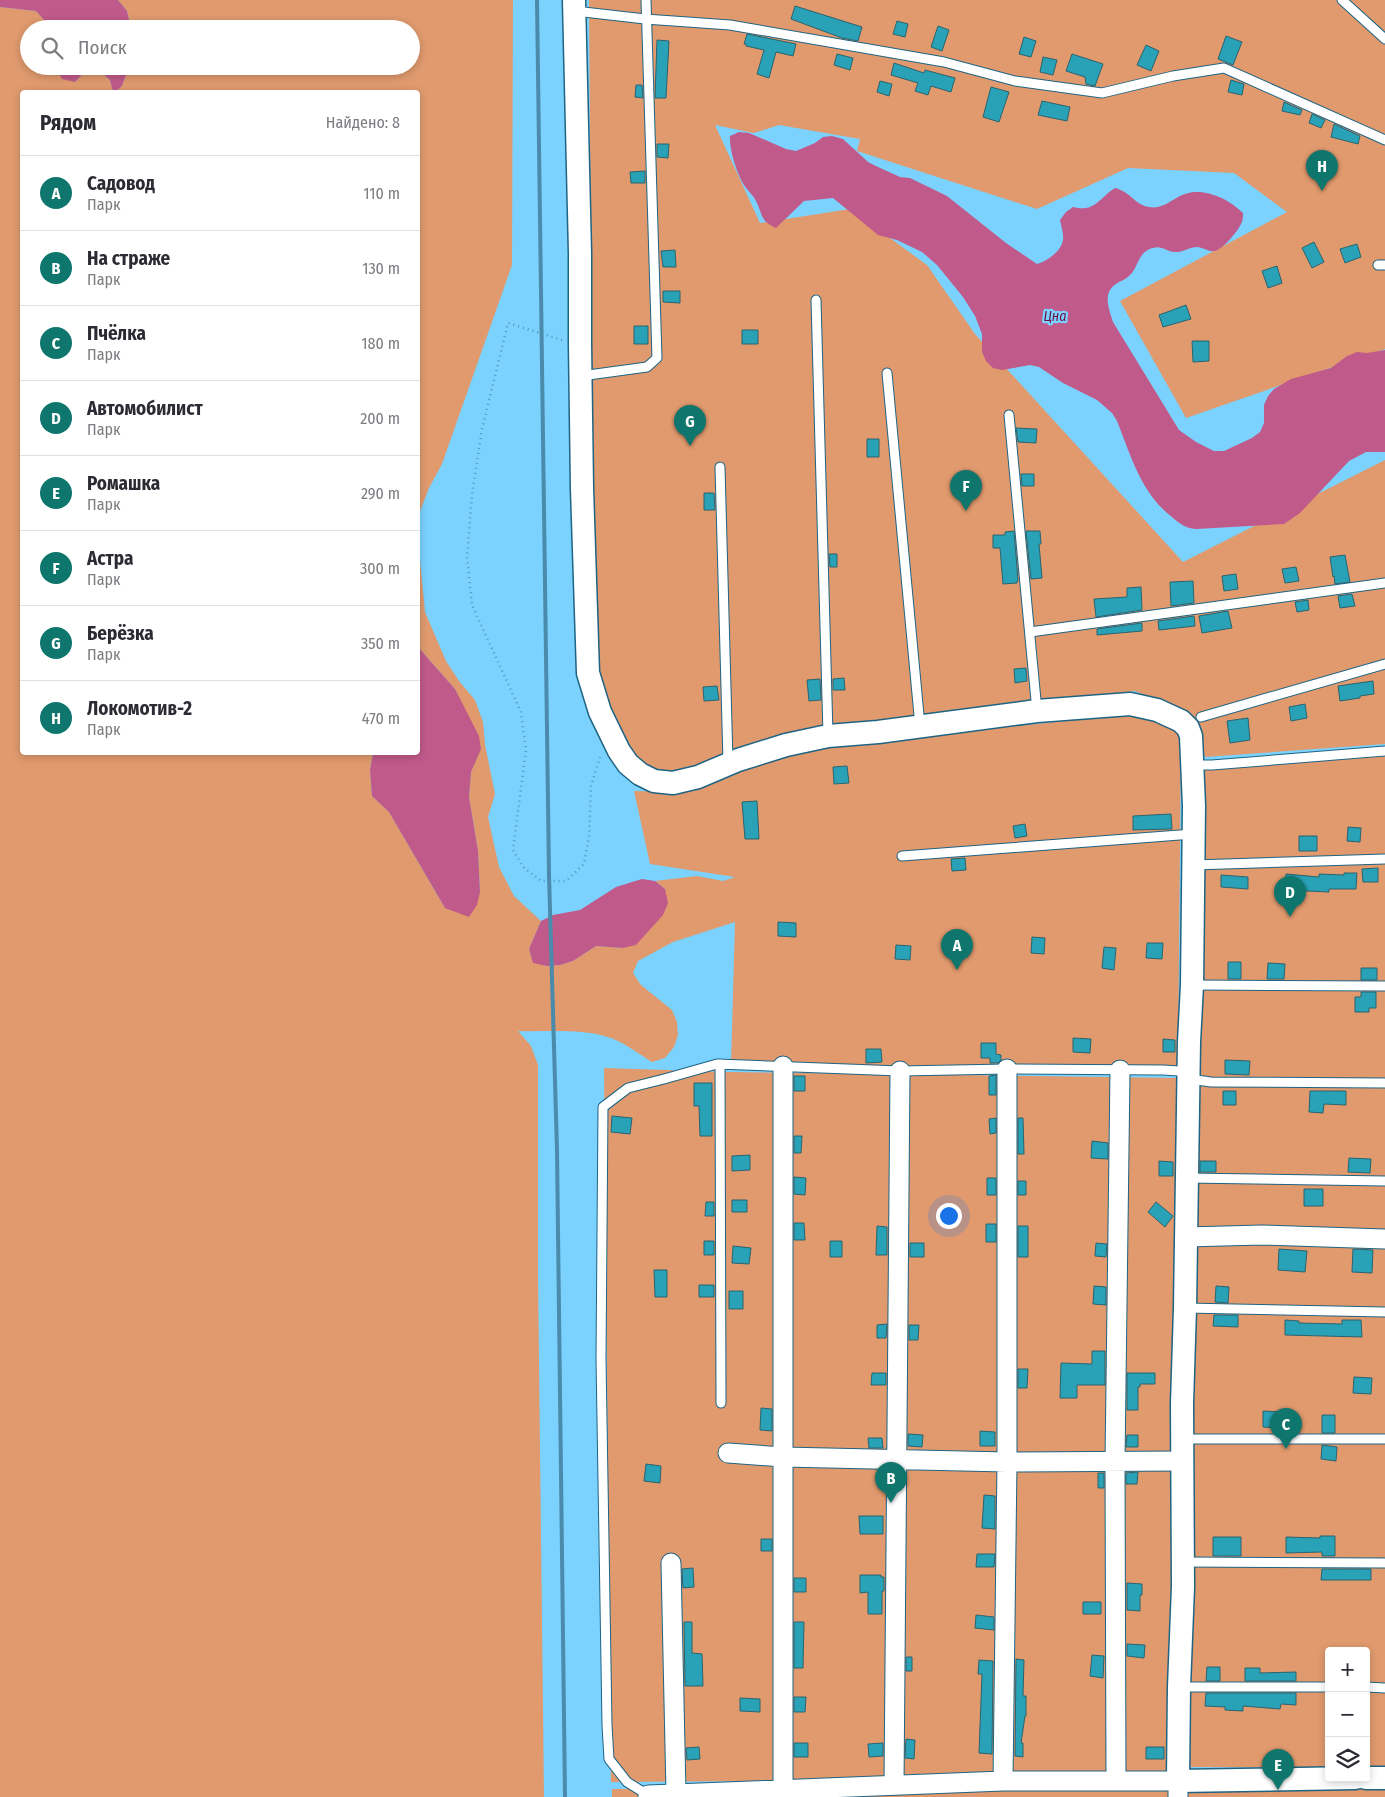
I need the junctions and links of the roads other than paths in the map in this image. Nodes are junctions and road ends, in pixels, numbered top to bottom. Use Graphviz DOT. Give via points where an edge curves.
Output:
graph roads {
  1 [pos="646,0"];
  2 [pos="1342,0"];
  3 [pos="574,5"];
  4 [pos="645,18"];
  5 [pos="1385,39"];
  6 [pos="1385,140"];
  7 [pos="816,300"];
  8 [pos="887,373"];
  9 [pos="581,376"];
  10 [pos="1009,415"];
  11 [pos="720,467"];
  12 [pos="1385,583"];
  13 [pos="1030,632"];
  14 [pos="1385,664"];
  15 [pos="1037,711"];
  16 [pos="1201,717"];
  17 [pos="920,726"];
  18 [pos="828,736"];
  19 [pos="1385,751"];
  20 [pos="728,764"];
  21 [pos="1194,765"];
  22 [pos="1194,834"];
  23 [pos="902,856"];
  24 [pos="1385,858"];
  25 [pos="1193,865"];
  26 [pos="1192,984"];
  27 [pos="1385,986"];
  28 [pos="720,1064"];
  29 [pos="783,1066"];
  30 [pos="1007,1069"];
  31 [pos="1120,1070"];
  32 [pos="900,1071"];
  33 [pos="1189,1079"];
  34 [pos="1385,1083"];
  35 [pos="1187,1178"];
  36 [pos="1385,1181"];
  37 [pos="1186,1237"];
  38 [pos="1385,1239"];
  39 [pos="1185,1308"];
  40 [pos="1385,1312"];
  41 [pos="721,1403"];
  42 [pos="1182,1439"];
  43 [pos="1385,1439"];
  44 [pos="728,1453"];
  45 [pos="783,1457"];
  46 [pos="896,1458"];
  47 [pos="1182,1461"];
  48 [pos="1007,1462"];
  49 [pos="1115,1462"];
  50 [pos="1183,1562"];
  51 [pos="671,1563"];
  52 [pos="1385,1563"];
  53 [pos="1179,1687"];
  54 [pos="1325,1687"];
  55 [pos="1370,1688"];
  56 [pos="1385,1688"];
  57 [pos="1370,1778"];
  58 [pos="1385,1778"];
  59 [pos="1325,1780"];
  60 [pos="1003,1781"];
  61 [pos="1116,1781"];
  62 [pos="894,1785"];
  63 [pos="783,1789"];
  64 [pos="1178,1789"];
  65 [pos="815,1792"];
  66 [pos="676,1794"];
  67 [pos="750,1794"];
  68 [pos="648,1796"];
  1 -- 4 [label="lane"];
  2 -- 5 [label="lane"];
  3 -- 4 [label="lane"];
  3 -- 9 [label="street"];
  4 -- 6 [label="lane" via="730,25 944,62 1014,82 1102,93 1172,76 1224,68"];
  4 -- 9 [label="lane" via="657,358 648,367"];
  7 -- 18 [label="lane"];
  8 -- 17 [label="lane"];
  9 -- 20 [label="street" via="588,673 600,712 628,764 654,781 673,783"];
  10 -- 13 [label="lane"];
  11 -- 20 [label="lane"];
  12 -- 13 [label="lane"];
  13 -- 15 [label="lane"];
  14 -- 16 [label="lane"];
  15 -- 17 [label="street"];
  15 -- 21 [label="street" via="1130,704 1157,710 1181,721 1188,728 1193,743"];
  17 -- 18 [label="street"];
  18 -- 20 [label="street" via="786,745"];
  19 -- 21 [label="lane"];
  21 -- 22 [label="street"];
  22 -- 23 [label="lane"];
  22 -- 25 [label="street"];
  24 -- 25 [label="lane"];
  25 -- 26 [label="street"];
  26 -- 27 [label="lane"];
  26 -- 33 [label="street"];
  28 -- 29 [label="lane"];
  28 -- 41 [label="lane"];
  28 -- 68 [label="lane" via="628,1088 603,1107 601,1359 609,1759 627,1782"];
  29 -- 32 [label="lane"];
  29 -- 45 [label="street"];
  30 -- 31 [label="lane"];
  30 -- 32 [label="lane"];
  30 -- 48 [label="street"];
  31 -- 33 [label="lane" via="1179,1071"];
  31 -- 49 [label="street"];
  32 -- 46 [label="street"];
  33 -- 34 [label="lane" via="1211,1082"];
  33 -- 35 [label="street"];
  35 -- 36 [label="lane"];
  35 -- 37 [label="street"];
  37 -- 38 [label="street" via="1262,1235"];
  37 -- 39 [label="street"];
  39 -- 40 [label="lane"];
  39 -- 42 [label="street"];
  42 -- 43 [label="lane"];
  42 -- 47 [label="street"];
  44 -- 45 [label="street"];
  45 -- 46 [label="street"];
  45 -- 63 [label="street"];
  46 -- 48 [label="street"];
  46 -- 62 [label="street"];
  47 -- 49 [label="street"];
  47 -- 50 [label="street"];
  48 -- 49 [label="street"];
  48 -- 60 [label="street"];
  49 -- 61 [label="street"];
  50 -- 52 [label="lane"];
  50 -- 53 [label="street"];
  51 -- 66 [label="street"];
  53 -- 54 [label="lane"];
  53 -- 64 [label="street"];
  55 -- 56 [label="lane"];
  57 -- 58 [label="street"];
  59 -- 64 [label="street"];
  60 -- 61 [label="street"];
  60 -- 62 [label="street"];
  61 -- 64 [label="street"];
  62 -- 65 [label="street"];
  63 -- 65 [label="street"];
  63 -- 67 [label="street"];
  66 -- 67 [label="street"];
  66 -- 68 [label="street"];
}
